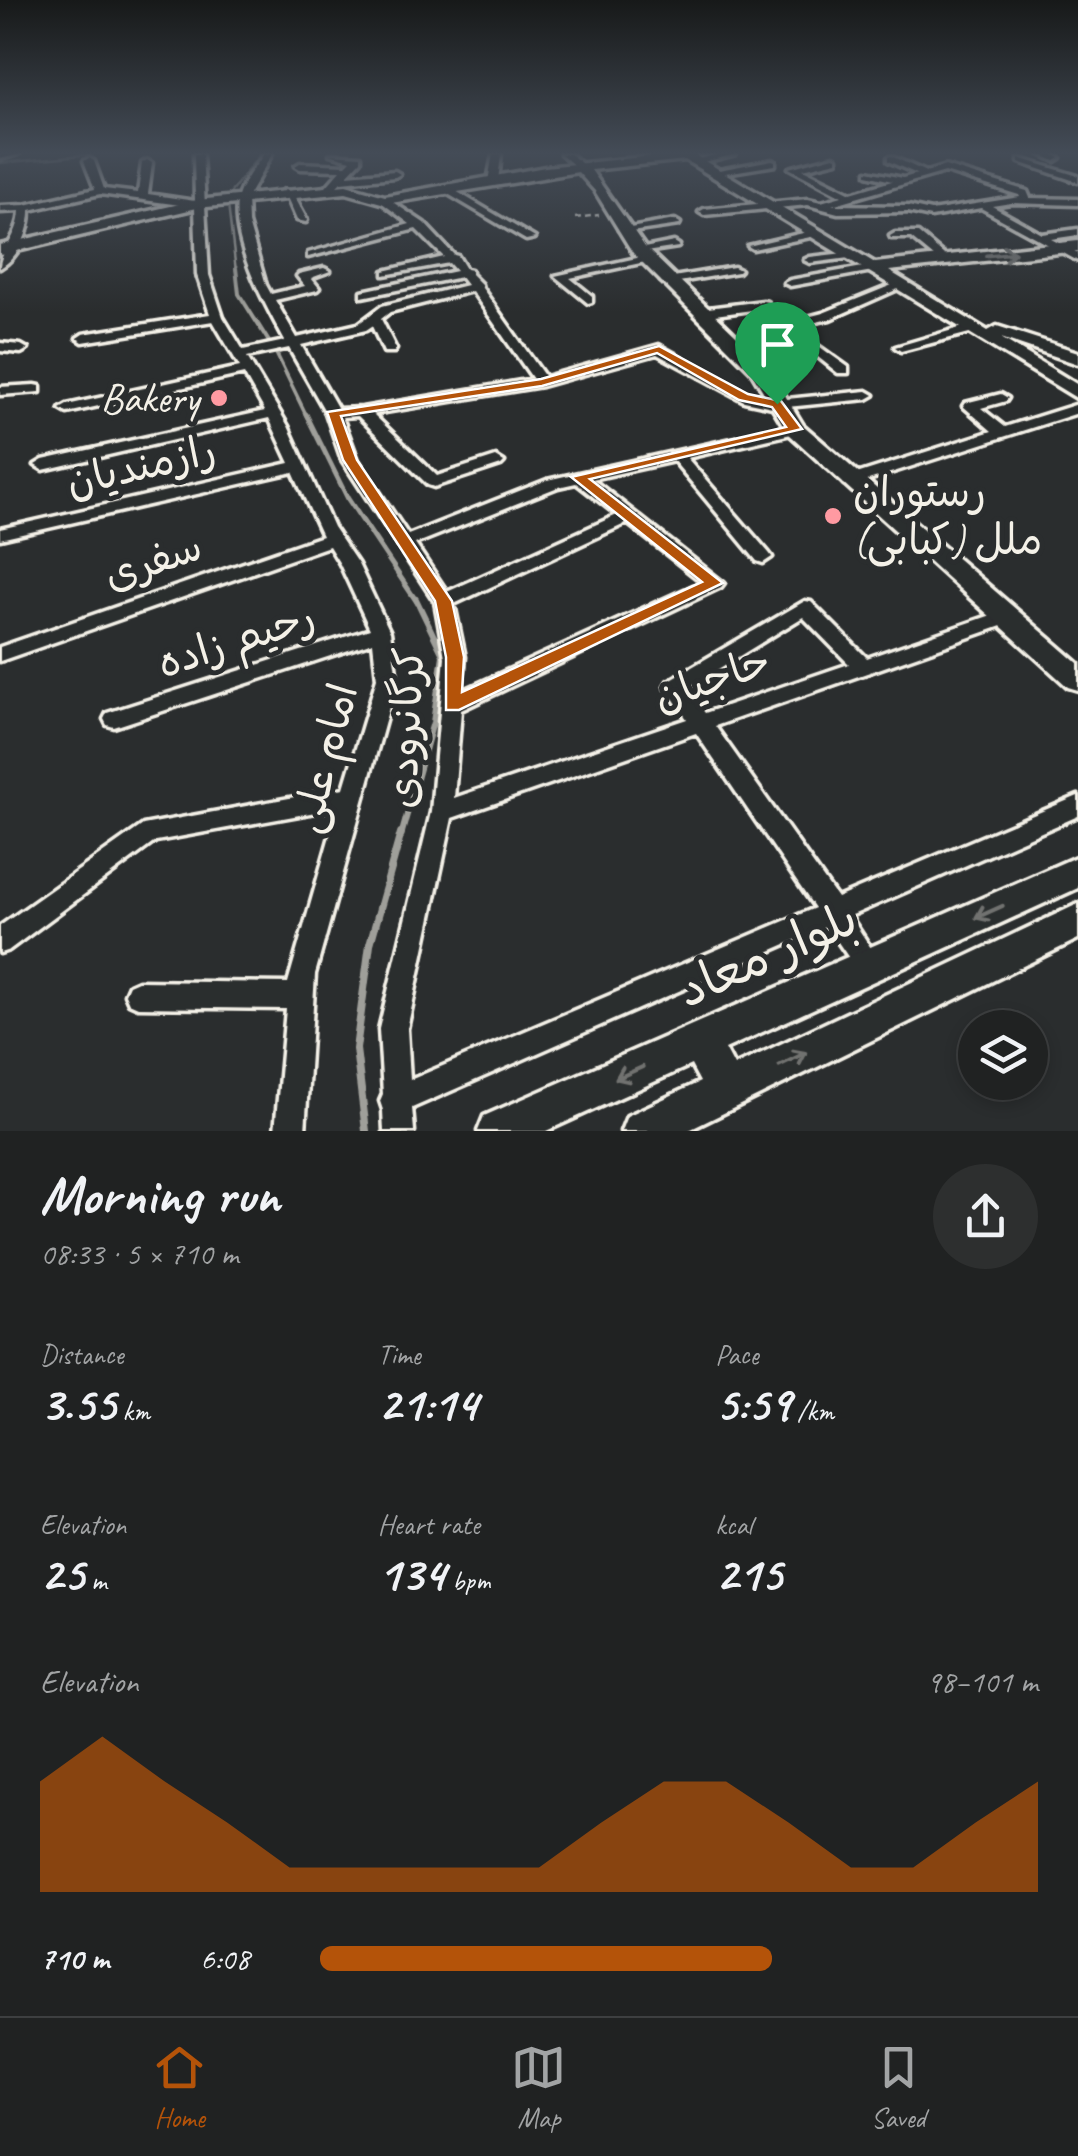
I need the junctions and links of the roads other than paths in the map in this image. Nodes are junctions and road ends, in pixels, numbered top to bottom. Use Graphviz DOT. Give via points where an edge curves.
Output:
graph roads {
  1 [pos="30,207"];
  2 [pos="185,207"];
  3 [pos="197,207"];
  4 [pos="242,207"];
  5 [pos="295,207"];
  6 [pos="394,207"];
  7 [pos="476,207"];
  8 [pos="609,207"];
  9 [pos="740,207"];
  10 [pos="772,207"];
  11 [pos="831,207"];
  12 [pos="979,207"];
  13 [pos="985,207"];
  14 [pos="25,208"];
  15 [pos="0,209"];
  16 [pos="704,212"];
  17 [pos="302,220"];
  18 [pos="619,221"];
  19 [pos="674,223"];
  20 [pos="420,225"];
  21 [pos="1078,232"];
  22 [pos="816,234"];
  23 [pos="895,236"];
  24 [pos="530,238"];
  25 [pos="1040,238"];
  26 [pos="674,246"];
  27 [pos="753,246"];
  28 [pos="1078,246"];
  29 [pos="8,248"];
  30 [pos="1060,248"];
  31 [pos="643,255"];
  32 [pos="312,256"];
  33 [pos="853,256"];
  34 [pos="454,258"];
  35 [pos="1078,258"];
  36 [pos="810,260"];
  37 [pos="944,260"];
  38 [pos="0,265"];
  39 [pos="874,268"];
  40 [pos="734,270"];
  41 [pos="324,272"];
  42 [pos="467,272"];
  43 [pos="388,273"];
  44 [pos="667,281"];
  45 [pos="790,282"];
  46 [pos="902,285"];
  47 [pos="476,286"];
  48 [pos="366,294"];
  49 [pos="268,298"];
  50 [pos="588,299"];
  51 [pos="763,305"];
  52 [pos="700,313"];
  53 [pos="950,314"];
  54 [pos="217,317"];
  55 [pos="374,318"];
  56 [pos="783,325"];
  57 [pos="973,328"];
  58 [pos="83,338"];
  59 [pos="296,342"];
  60 [pos="900,346"];
  61 [pos="0,347"];
  62 [pos="21,349"];
  63 [pos="389,349"];
  64 [pos="742,353"];
  65 [pos="1078,358"];
  66 [pos="244,362"];
  67 [pos="843,370"];
  68 [pos="542,382"];
  69 [pos="35,389"];
  70 [pos="0,391"];
  71 [pos="1078,393"];
  72 [pos="867,396"];
  73 [pos="1002,398"];
  74 [pos="777,404"];
  75 [pos="67,408"];
  76 [pos="1078,408"];
  77 [pos="333,412"];
  78 [pos="362,412"];
  79 [pos="274,413"];
  80 [pos="795,429"];
  81 [pos="1003,432"];
  82 [pos="677,455"];
  83 [pos="496,462"];
  84 [pos="43,464"];
  85 [pos="298,466"];
  86 [pos="579,477"];
  87 [pos="850,481"];
  88 [pos="629,516"];
  89 [pos="0,534"];
  90 [pos="332,539"];
  91 [pos="404,543"];
  92 [pos="763,557"];
  93 [pos="444,601"];
  94 [pos="1006,617"];
  95 [pos="381,632"];
  96 [pos="0,654"];
  97 [pos="864,666"];
  98 [pos="1078,680"];
  99 [pos="452,705"];
  100 [pos="114,719"];
  101 [pos="698,724"];
  102 [pos="355,796"];
  103 [pos="1078,806"];
  104 [pos="442,812"];
  105 [pos="1078,872"];
  106 [pos="1036,891"];
  107 [pos="833,911"];
  108 [pos="1073,923"];
  109 [pos="0,942"];
  110 [pos="869,965"];
  111 [pos="138,994"];
  112 [pos="300,996"];
  113 [pos="700,1042"];
  114 [pos="726,1091"];
  115 [pos="394,1101"];
  116 [pos="290,1131"];
  117 [pos="399,1131"];
  118 [pos="500,1131"];
  119 [pos="642,1131"];
  1 -- 14 [label="street"];
  2 -- 29 [label="street"];
  3 -- 54 [label="street, امام علی" via="204,275"];
  4 -- 49 [label="street, کرگانرودی"];
  5 -- 17 [label="street"];
  6 -- 20 [label="street"];
  7 -- 24 [label="street"];
  8 -- 18 [label="street"];
  9 -- 16 [label="street"];
  10 -- 22 [label="street"];
  11 -- 12 [label="street" via="931,214"];
  13 -- 25 [label="street"];
  14 -- 15 [label="street"];
  14 -- 29 [label="street"];
  18 -- 19 [label="street"];
  18 -- 31 [label="street"];
  20 -- 32 [label="street"];
  20 -- 34 [label="street"];
  21 -- 25 [label="street"];
  22 -- 27 [label="street"];
  22 -- 33 [label="street"];
  23 -- 37 [label="street" via="914,234"];
  25 -- 30 [label="street"];
  26 -- 31 [label="street"];
  28 -- 30 [label="street"];
  29 -- 38 [label="street"];
  30 -- 35 [label="street"];
  37 -- 30 [label="street, one-way"];
  31 -- 44 [label="street"];
  31 -- 50 [label="street" via="561,276"];
  33 -- 36 [label="street"];
  33 -- 39 [label="street"];
  34 -- 42 [label="street"];
  34 -- 43 [label="street"];
  37 -- 39 [label="street"];
  39 -- 45 [label="street"];
  39 -- 46 [label="street"];
  40 -- 44 [label="street"];
  41 -- 49 [label="street" via="303,276 313,288"];
  42 -- 47 [label="street"];
  42 -- 48 [label="street"];
  44 -- 52 [label="street"];
  46 -- 53 [label="street"];
  46 -- 56 [label="street" via="826,316"];
  47 -- 55 [label="street"];
  47 -- 68 [label="street"];
  49 -- 59 [label="street, کرگانرودی"];
  51 -- 52 [label="street"];
  52 -- 64 [label="street"];
  53 -- 57 [label="street"];
  53 -- 65 [label="street"];
  54 -- 58 [label="street"];
  54 -- 66 [label="street, امام علی"];
  55 -- 59 [label="street" via="362,327"];
  55 -- 63 [label="street"];
  57 -- 60 [label="street"];
  57 -- 71 [label="street"];
  59 -- 66 [label="street"];
  59 -- 77 [label="street, کرگانرودی"];
  61 -- 62 [label="street"];
  64 -- 67 [label="street" via="806,340"];
  64 -- 74 [label="street" via="759,368"];
  66 -- 75 [label="street"];
  66 -- 79 [label="street, امام علی"];
  68 -- 74 [label="street" via="659,349 744,397"];
  68 -- 78 [label="street"];
  69 -- 70 [label="street"];
  72 -- 74 [label="street"];
  73 -- 81 [label="street" via="970,406"];
  74 -- 80 [label="street"];
  76 -- 81 [label="street"];
  77 -- 78 [label="street"];
  77 -- 91 [label="street, کرگانرودی" via="350,460"];
  78 -- 83 [label="street" via="434,482"];
  79 -- 84 [label="street"];
  79 -- 85 [label="street, امام علی"];
  80 -- 82 [label="street"];
  80 -- 87 [label="street"];
  81 -- 87 [label="street"];
  82 -- 86 [label="street"];
  82 -- 92 [label="street"];
  85 -- 89 [label="street, رازمندیان"];
  85 -- 90 [label="street, امام علی"];
  86 -- 88 [label="street"];
  86 -- 91 [label="street"];
  87 -- 94 [label="street"];
  88 -- 93 [label="street"];
  88 -- 99 [label="street" via="715,583"];
  90 -- 95 [label="street, امام علی"];
  90 -- 96 [label="street, سفری"];
  91 -- 93 [label="street, کرگانرودی"];
  93 -- 99 [label="street, کرگانرودی" via="455,657"];
  94 -- 97 [label="street, حاجیان"];
  94 -- 98 [label="street"];
  95 -- 100 [label="street, رحیم زاده"];
  95 -- 102 [label="street, امام علی" via="387,678"];
  97 -- 101 [label="street, حاجیان"];
  97 -- 101 [label="street" via="805,607 674,686"];
  99 -- 104 [label="street, کرگانرودی"];
  101 -- 104 [label="street, حاجیان"];
  101 -- 107 [label="street"];
  102 -- 109 [label="street" via="151,832"];
  102 -- 112 [label="street, امام علی"];
  103 -- 107 [label="street"];
  104 -- 115 [label="street, کرگانرودی" via="393,1029"];
  105 -- 106 [label="street, بلوار معاد"];
  106 -- 108 [label="street" via="1067,904"];
  106 -- 110 [label="street, بلوار معاد, one-way"];
  107 -- 110 [label="street"];
  107 -- 115 [label="street"];
  114 -- 108 [label="street, one-way"];
  110 -- 113 [label="street, بلوار معاد"];
  111 -- 112 [label="street"];
  112 -- 116 [label="street, امام علی"];
  113 -- 114 [label="street"];
  113 -- 118 [label="street, بلوار معاد, one-way"];
  114 -- 119 [label="street"];
  115 -- 117 [label="street, کرگانرودی"];
}
